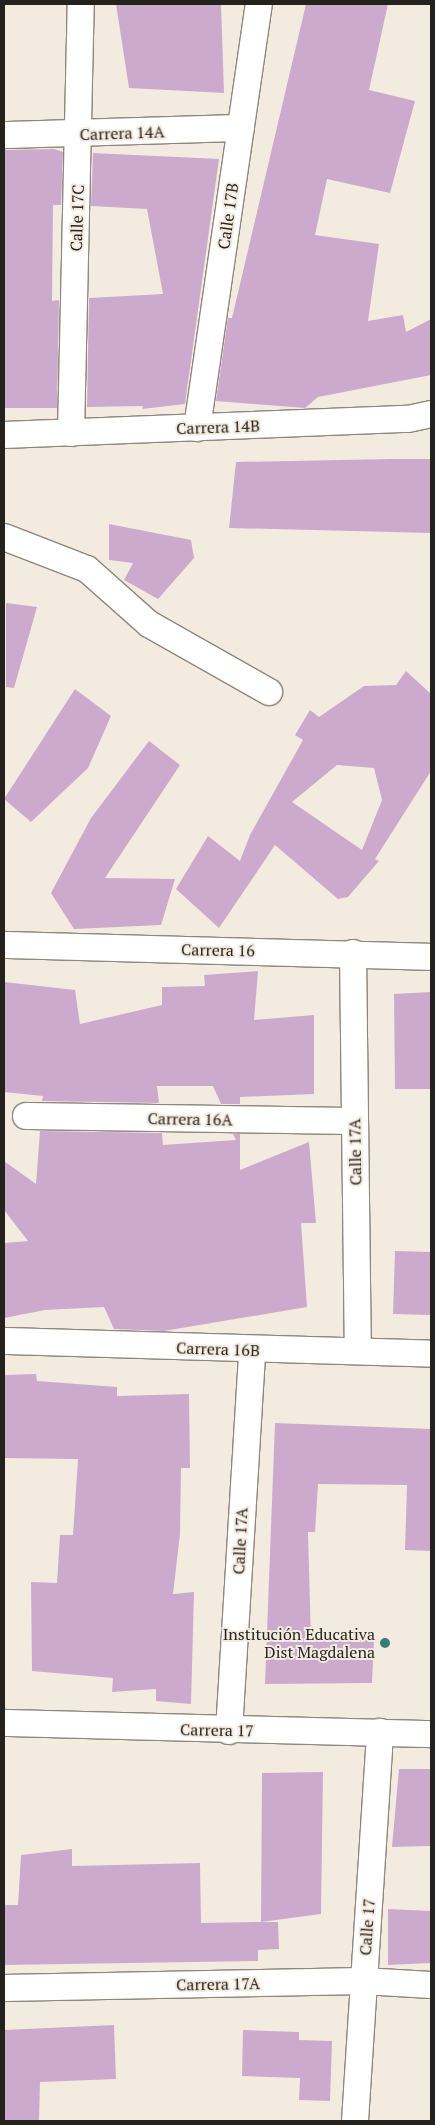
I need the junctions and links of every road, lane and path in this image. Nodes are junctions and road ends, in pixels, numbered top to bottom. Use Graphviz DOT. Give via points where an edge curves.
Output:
graph roads {
  1 [pos="82,4"];
  2 [pos="259,4"];
  3 [pos="241,128"];
  4 [pos="4,135"];
  5 [pos="80,135"];
  6 [pos="431,414"];
  7 [pos="197,428"];
  8 [pos="71,433"];
  9 [pos="4,435"];
  10 [pos="4,537"];
  11 [pos="269,692"];
  12 [pos="4,945"];
  13 [pos="353,954"];
  14 [pos="431,957"];
  15 [pos="26,1116"];
  16 [pos="354,1121"];
  17 [pos="4,1341"];
  18 [pos="252,1350"];
  19 [pos="358,1350"];
  20 [pos="431,1354"];
  21 [pos="4,1723"];
  22 [pos="229,1730"];
  23 [pos="380,1732"];
  24 [pos="431,1734"];
  25 [pos="363,1981"];
  26 [pos="431,1985"];
  27 [pos="4,1988"];
  28 [pos="355,2121"];
  1 -- 5 [label="street, Calle 17C"];
  2 -- 3 [label="street, Calle 17B"];
  3 -- 5 [label="street, Carrera 14A"];
  3 -- 7 [label="street, Calle 17B"];
  4 -- 5 [label="street, Carrera 14A"];
  5 -- 8 [label="street, Calle 17C"];
  6 -- 7 [label="street, Carrera 14B" via="408,420"];
  7 -- 8 [label="street, Carrera 14B"];
  8 -- 9 [label="street, Carrera 14B"];
  10 -- 11 [label="street" via="87,569 149,624"];
  12 -- 13 [label="street, Carrera 16"];
  13 -- 14 [label="street, Carrera 16"];
  13 -- 16 [label="street, Calle 17A"];
  15 -- 16 [label="street, Carrera 16A"];
  16 -- 19 [label="street, Calle 17A"];
  17 -- 18 [label="street, Carrera 16B"];
  18 -- 19 [label="street, Carrera 16B"];
  18 -- 22 [label="street, Calle 17A"];
  19 -- 20 [label="street, Carrera 16B"];
  21 -- 22 [label="street, Carrera 17"];
  22 -- 23 [label="street, Carrera 17"];
  23 -- 24 [label="street, Carrera 17"];
  23 -- 25 [label="street, Calle 17"];
  25 -- 26 [label="street, Carrera 17A"];
  25 -- 27 [label="street, Carrera 17A"];
  25 -- 28 [label="street, Calle 17"];
}
